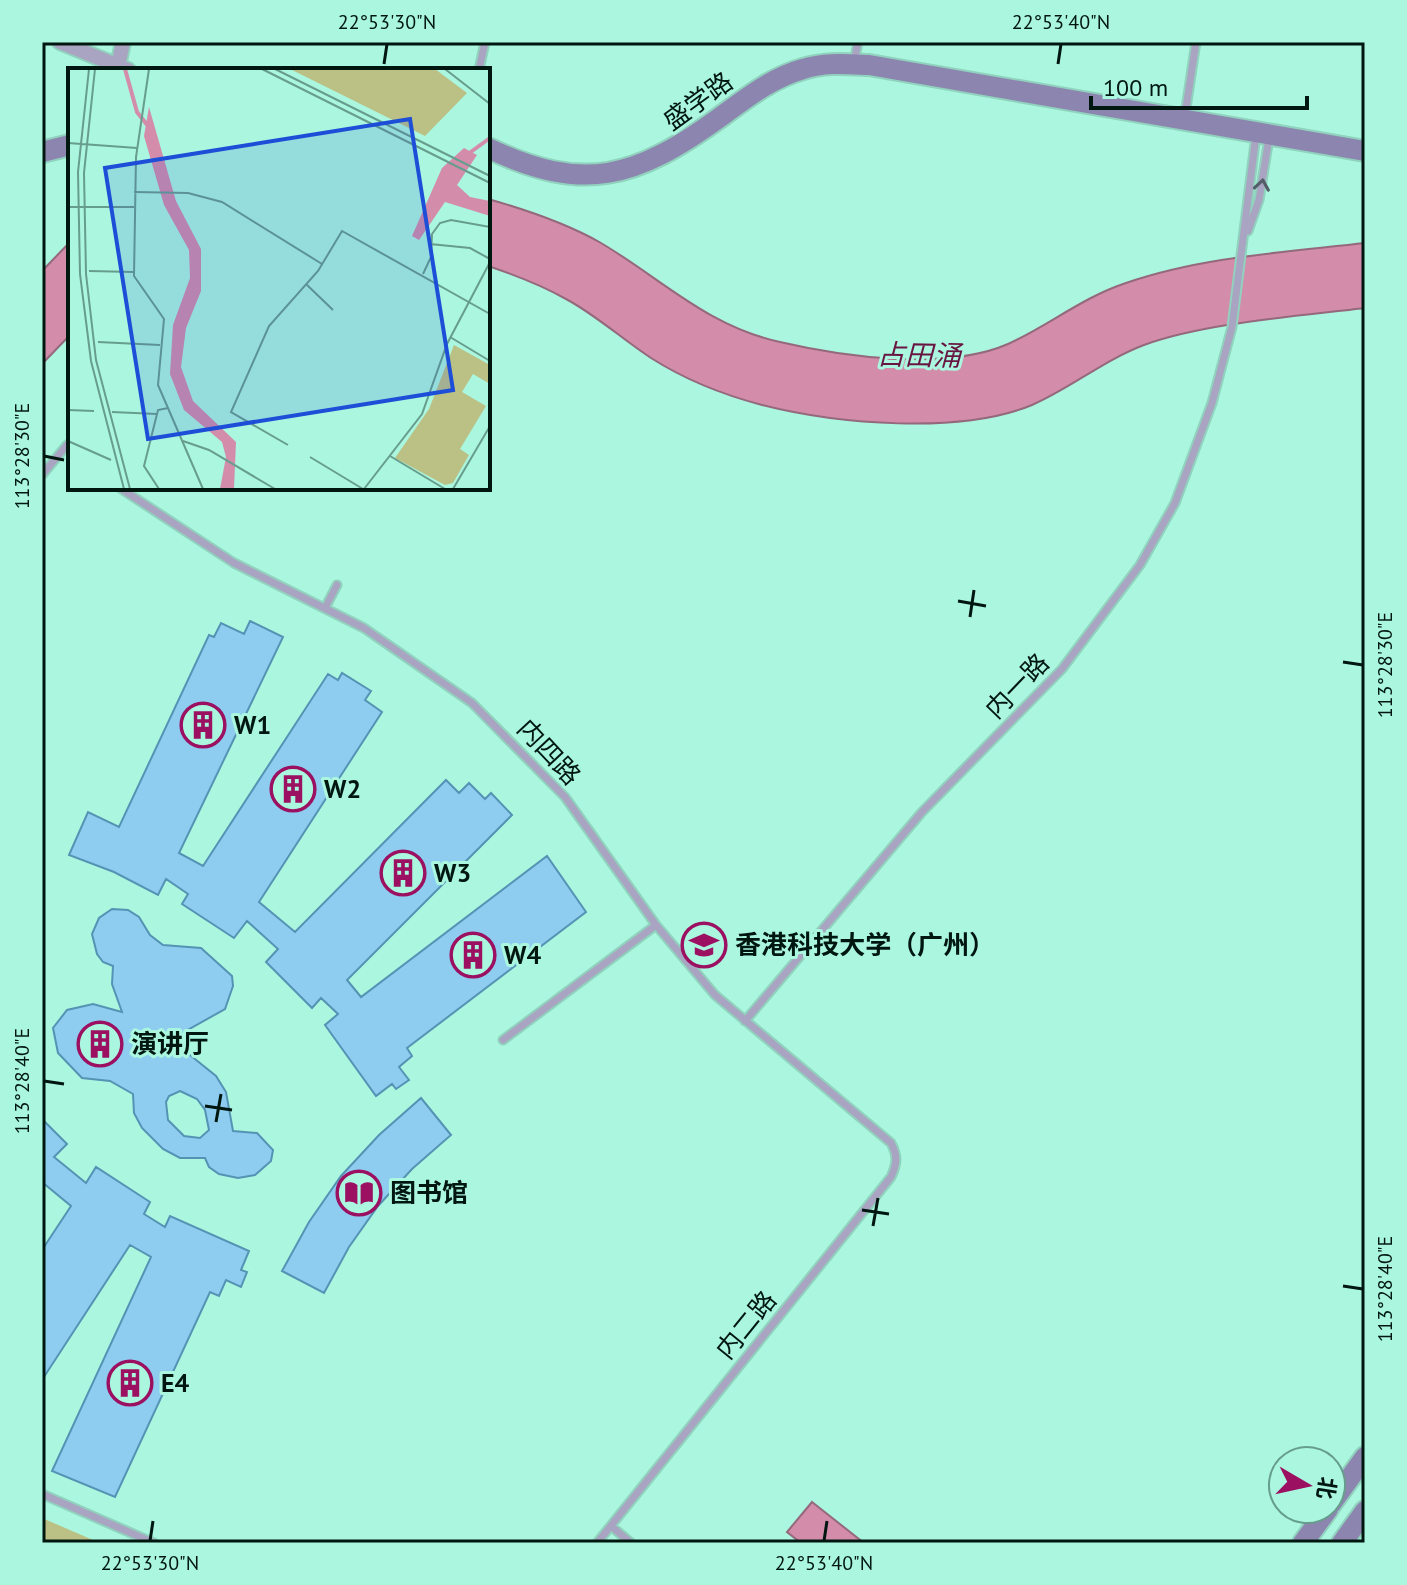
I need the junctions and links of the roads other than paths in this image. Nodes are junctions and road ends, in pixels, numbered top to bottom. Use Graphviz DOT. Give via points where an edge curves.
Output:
graph roads {
  1 [pos="60,42"];
  2 [pos="123,42"];
  3 [pos="485,42"];
  4 [pos="858,42"];
  5 [pos="1196,42"];
  6 [pos="854,64"];
  7 [pos="123,68"];
  8 [pos="479,68"];
  9 [pos="1184,118"];
  10 [pos="1264,131"];
  11 [pos="68,146"];
  12 [pos="490,149"];
  13 [pos="1365,151"];
  14 [pos="42,152"];
  15 [pos="1246,237"];
  16 [pos="68,447"];
  17 [pos="42,475"];
  18 [pos="123,490"];
  19 [pos="337,585"];
  20 [pos="325,608"];
  21 [pos="656,925"];
  22 [pos="745,1021"];
  23 [pos="503,1040"];
  24 [pos="875,1129"];
  25 [pos="1365,1457"];
  26 [pos="1347,1482"];
  27 [pos="42,1494"];
  28 [pos="1365,1511"];
  29 [pos="1316,1525"];
  30 [pos="611,1526"];
  31 [pos="154,1543"];
  32 [pos="597,1543"];
  33 [pos="631,1543"];
  34 [pos="1303,1543"];
  35 [pos="1342,1543"];
  1 -- 7 [label="street"];
  2 -- 7 [label="street"];
  3 -- 8 [label="lane"];
  4 -- 6 [label="lane"];
  5 -- 9 [label="lane"];
  6 -- 9 [label="street, 盛学路"];
  6 -- 12 [label="street, 盛学路" via="803,69 764,85 674,150 639,167 593,176 548,172"];
  9 -- 10 [label="street, 盛学路"];
  10 -- 13 [label="street, 盛学路"];
  10 -- 15 [label="lane" via="1248,186"];
  15 -- 10 [label="lane, one-way" via="1259,200"];
  11 -- 14 [label="street"];
  15 -- 22 [label="lane, 内一路" via="1232,327 1196,451 1175,503 1140,565 1062,669 922,812"];
  16 -- 17 [label="lane"];
  18 -- 20 [label="lane, 内四路" via="234,563"];
  19 -- 20 [label="lane"];
  20 -- 21 [label="lane, 内四路" via="401,651 504,733 592,831"];
  21 -- 22 [label="lane, 内四路" via="715,995"];
  21 -- 23 [label="lane"];
  22 -- 24 [label="lane, 内四路"];
  24 -- 30 [label="lane, 内二路" via="895,1150 891,1177"];
  25 -- 26 [label="street"];
  27 -- 31 [label="lane"];
  28 -- 35 [label="street"];
  29 -- 34 [label="street"];
  30 -- 32 [label="lane, 内二路"];
  30 -- 33 [label="lane"];
}
